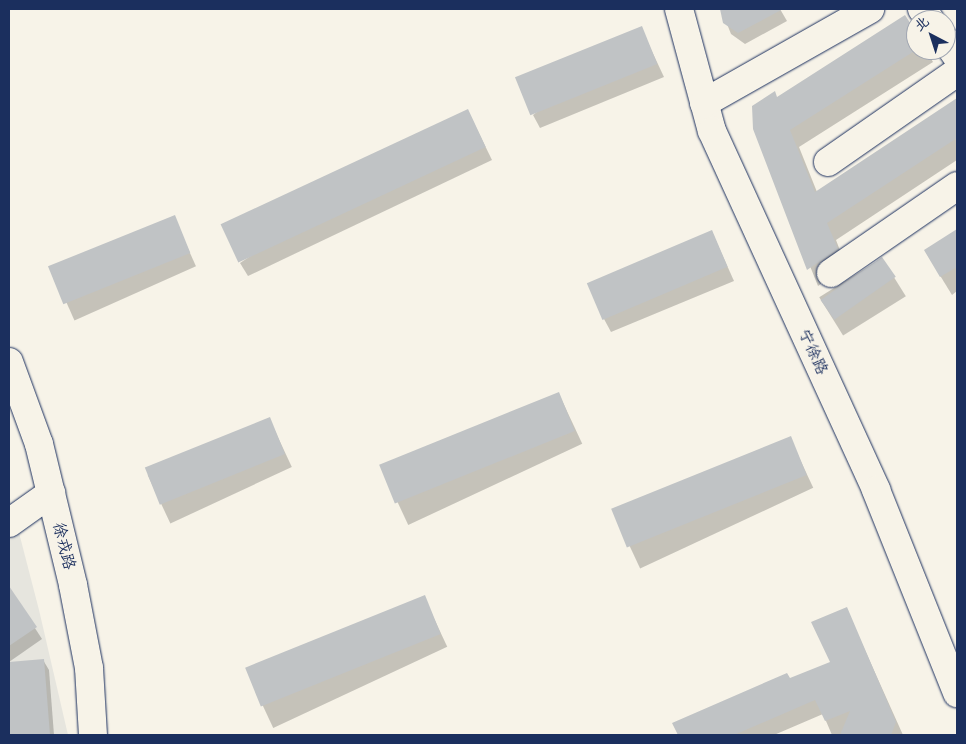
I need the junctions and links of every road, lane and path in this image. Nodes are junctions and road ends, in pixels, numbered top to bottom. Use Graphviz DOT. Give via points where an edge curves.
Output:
graph roads {
  1 [pos="679,9"];
  2 [pos="870,9"];
  3 [pos="957,72"];
  4 [pos="704,103"];
  5 [pos="828,162"];
  6 [pos="957,186"];
  7 [pos="831,273"];
  8 [pos="9,362"];
  9 [pos="51,494"];
  10 [pos="9,523"];
  11 [pos="957,693"];
  12 [pos="93,735"];
  1 -- 4 [label="street, 宁徐路"];
  2 -- 4 [label="street"];
  3 -- 5 [label="street"];
  4 -- 11 [label="street, 宁徐路" via="712,131 876,490"];
  6 -- 7 [label="street"];
  8 -- 9 [label="street, 徐戎路" via="39,444"];
  9 -- 10 [label="street"];
  9 -- 12 [label="street, 徐戎路" via="89,668"];
}
